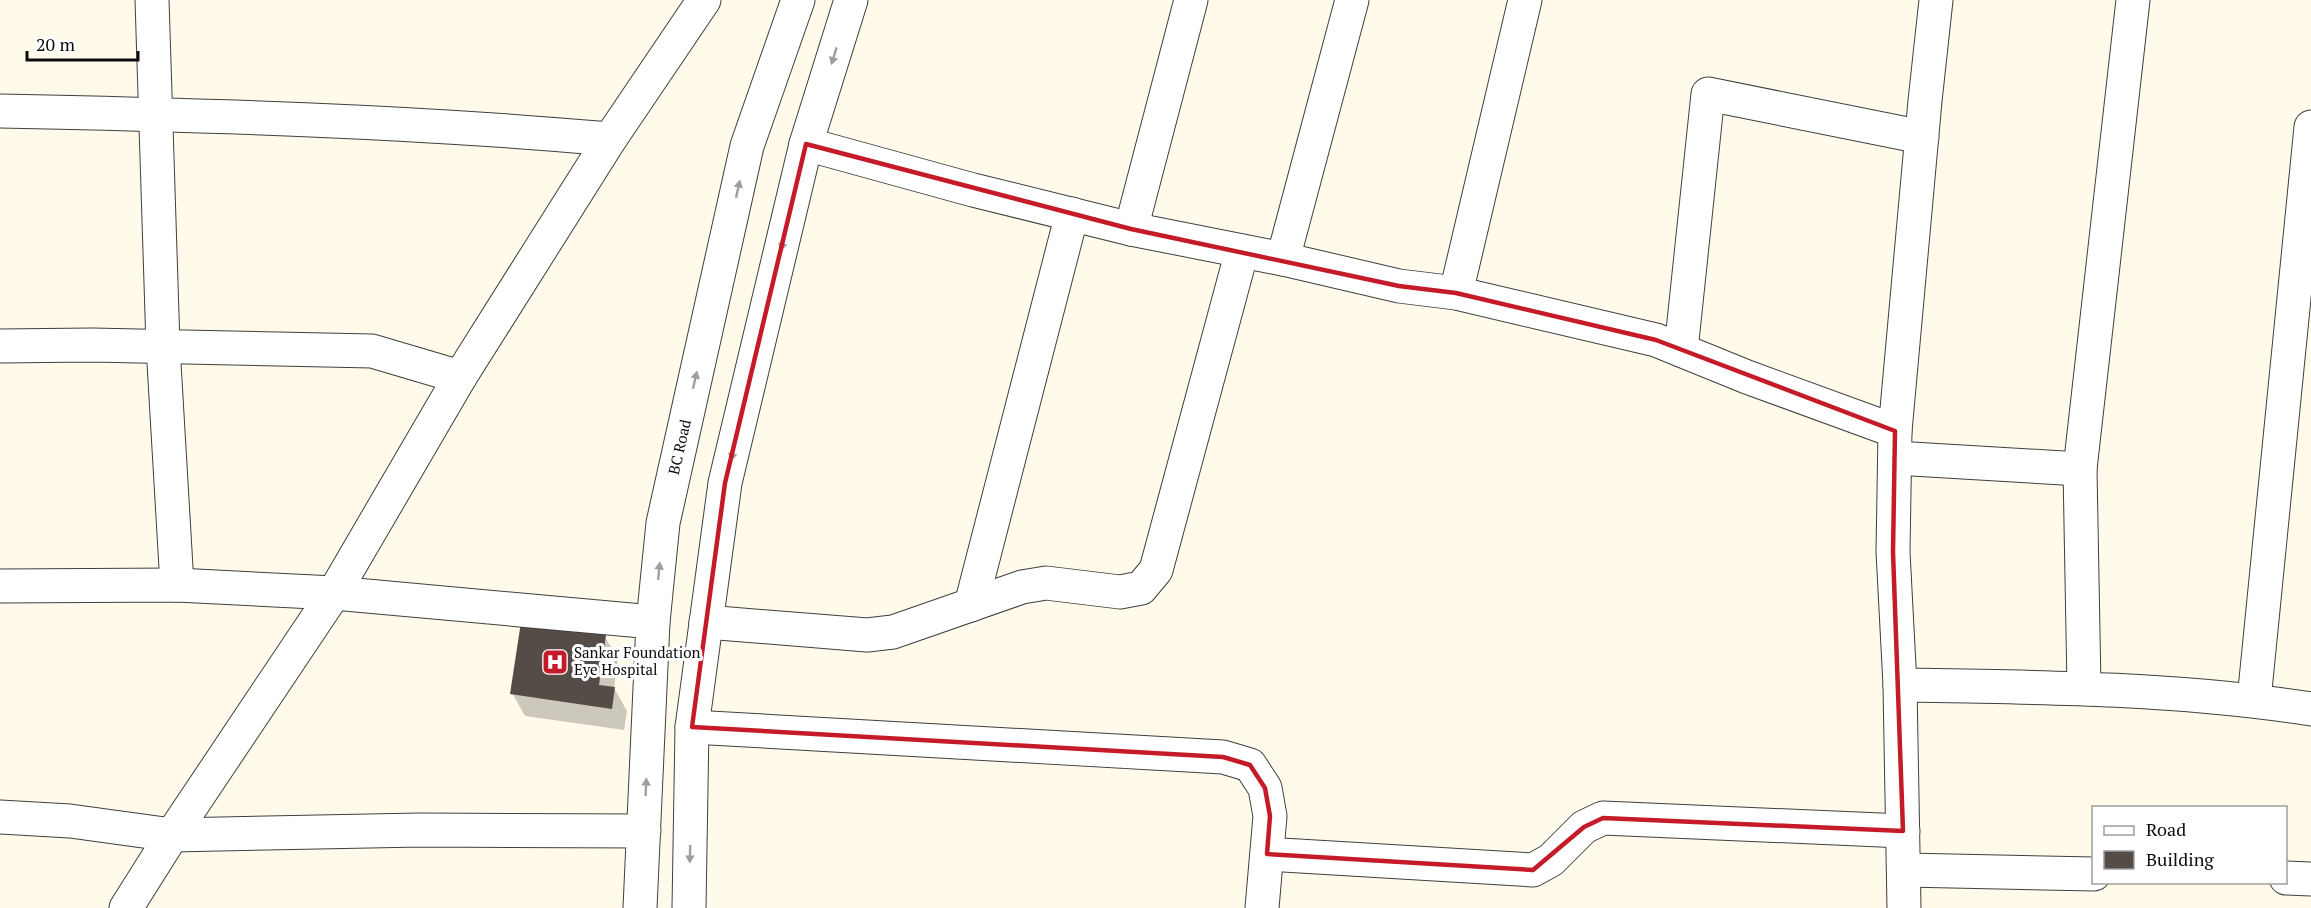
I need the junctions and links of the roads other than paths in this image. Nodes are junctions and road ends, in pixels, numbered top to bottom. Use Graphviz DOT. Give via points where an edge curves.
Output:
graph roads {
  1 [pos="153,0"];
  2 [pos="704,0"];
  3 [pos="798,0"];
  4 [pos="851,0"];
  5 [pos="1191,0"];
  6 [pos="1352,0"];
  7 [pos="1525,0"];
  8 [pos="1936,0"];
  9 [pos="2133,0"];
  10 [pos="0,111"];
  11 [pos="156,114"];
  12 [pos="2311,127"];
  13 [pos="1922,137"];
  14 [pos="610,139"];
  15 [pos="806,144"];
  16 [pos="1072,214"];
  17 [pos="1131,229"];
  18 [pos="1242,251"];
  19 [pos="1283,259"];
  20 [pos="1456,293"];
  21 [pos="0,346"];
  22 [pos="163,346"];
  23 [pos="1681,350"];
  24 [pos="460,377"];
  25 [pos="1895,444"];
  26 [pos="2080,469"];
  27 [pos="177,585"];
  28 [pos="0,586"];
  29 [pos="333,593"];
  30 [pos="971,605"];
  31 [pos="653,622"];
  32 [pos="706,622"];
  33 [pos="1900,685"];
  34 [pos="2084,687"];
  35 [pos="2254,700"];
  36 [pos="2311,709"];
  37 [pos="692,727"];
  38 [pos="0,817"];
  39 [pos="644,831"];
  40 [pos="1904,831"];
  41 [pos="172,835"];
  42 [pos="1267,854"];
  43 [pos="1905,870"];
  44 [pos="2092,874"];
  45 [pos="2287,878"];
  46 [pos="2311,879"];
  47 [pos="126,908"];
  48 [pos="640,908"];
  49 [pos="689,908"];
  50 [pos="1263,908"];
  51 [pos="1904,908"];
  1 -- 11 [label="street"];
  2 -- 14 [label="street"];
  31 -- 3 [label="street, BC Road, one-way" via="663,523 747,146"];
  4 -- 15 [label="street, one-way"];
  5 -- 17 [label="street"];
  6 -- 19 [label="street"];
  7 -- 20 [label="street"];
  8 -- 13 [label="street"];
  9 -- 26 [label="street"];
  10 -- 11 [label="street"];
  11 -- 14 [label="street" via="492,129"];
  11 -- 22 [label="street"];
  12 -- 35 [label="street"];
  13 -- 23 [label="street" via="1708,94"];
  13 -- 25 [label="street"];
  14 -- 24 [label="street"];
  15 -- 16 [label="street"];
  15 -- 32 [label="street, one-way" via="725,483"];
  16 -- 17 [label="street"];
  16 -- 30 [label="street"];
  17 -- 18 [label="street"];
  18 -- 19 [label="street"];
  18 -- 30 [label="street" via="1156,570 1142,588 1120,592 1046,583"];
  19 -- 20 [label="street" via="1399,286"];
  20 -- 23 [label="street" via="1656,340"];
  21 -- 22 [label="street"];
  22 -- 24 [label="street" via="372,351"];
  22 -- 27 [label="street"];
  23 -- 25 [label="street"];
  24 -- 29 [label="street"];
  25 -- 26 [label="street"];
  25 -- 33 [label="street" via="1893,552"];
  26 -- 34 [label="street"];
  27 -- 28 [label="street"];
  27 -- 29 [label="street"];
  29 -- 31 [label="street"];
  29 -- 41 [label="street"];
  30 -- 32 [label="street" via="893,632 867,635"];
  39 -- 31 [label="street, BC Road, one-way"];
  32 -- 37 [label="street"];
  33 -- 34 [label="street"];
  33 -- 40 [label="street"];
  34 -- 35 [label="street"];
  35 -- 36 [label="street"];
  37 -- 42 [label="street" via="1223,757 1250,765 1265,788 1270,816"];
  37 -- 49 [label="street, one-way"];
  38 -- 41 [label="street" via="70,821"];
  39 -- 41 [label="street"];
  39 -- 48 [label="street, BC Road"];
  40 -- 42 [label="street" via="1604,818 1584,827 1551,860 1533,870 1510,871"];
  40 -- 43 [label="street"];
  41 -- 47 [label="street"];
  42 -- 50 [label="street"];
  43 -- 44 [label="street"];
  43 -- 51 [label="street"];
  45 -- 46 [label="street"];
}
